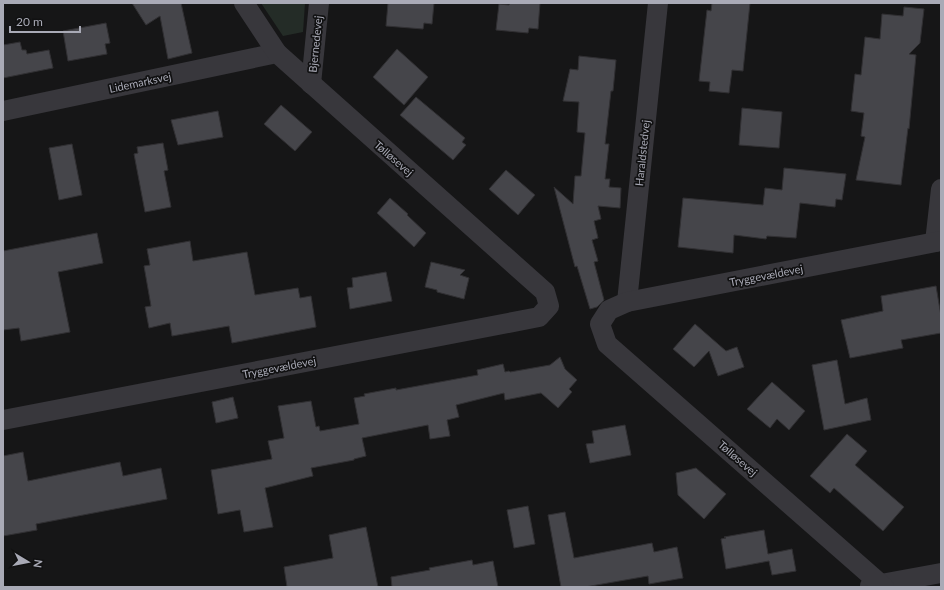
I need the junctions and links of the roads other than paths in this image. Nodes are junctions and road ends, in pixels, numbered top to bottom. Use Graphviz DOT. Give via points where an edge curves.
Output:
graph roads {
  1 [pos="244,3"];
  2 [pos="320,3"];
  3 [pos="658,3"];
  4 [pos="277,53"];
  5 [pos="311,84"];
  6 [pos="3,111"];
  7 [pos="941,189"];
  8 [pos="938,241"];
  9 [pos="627,302"];
  10 [pos="549,306"];
  11 [pos="600,324"];
  12 [pos="3,420"];
  13 [pos="941,573"];
  14 [pos="877,586"];
  1 -- 4 [label="street, Tølløsevej"];
  2 -- 5 [label="street, Bjernedevej"];
  3 -- 9 [label="street, Haraldstedvej"];
  4 -- 5 [label="street, Tølløsevej"];
  4 -- 6 [label="street, Lidemarksvej"];
  5 -- 10 [label="street, Tølløsevej" via="545,292"];
  7 -- 8 [label="street"];
  8 -- 9 [label="street, Tryggevældevej"];
  9 -- 11 [label="street, Tryggevældevej" via="609,310"];
  10 -- 12 [label="street, Tryggevældevej" via="539,317"];
  11 -- 14 [label="street, Tølløsevej" via="607,344"];
  13 -- 14 [label="street"];
}
